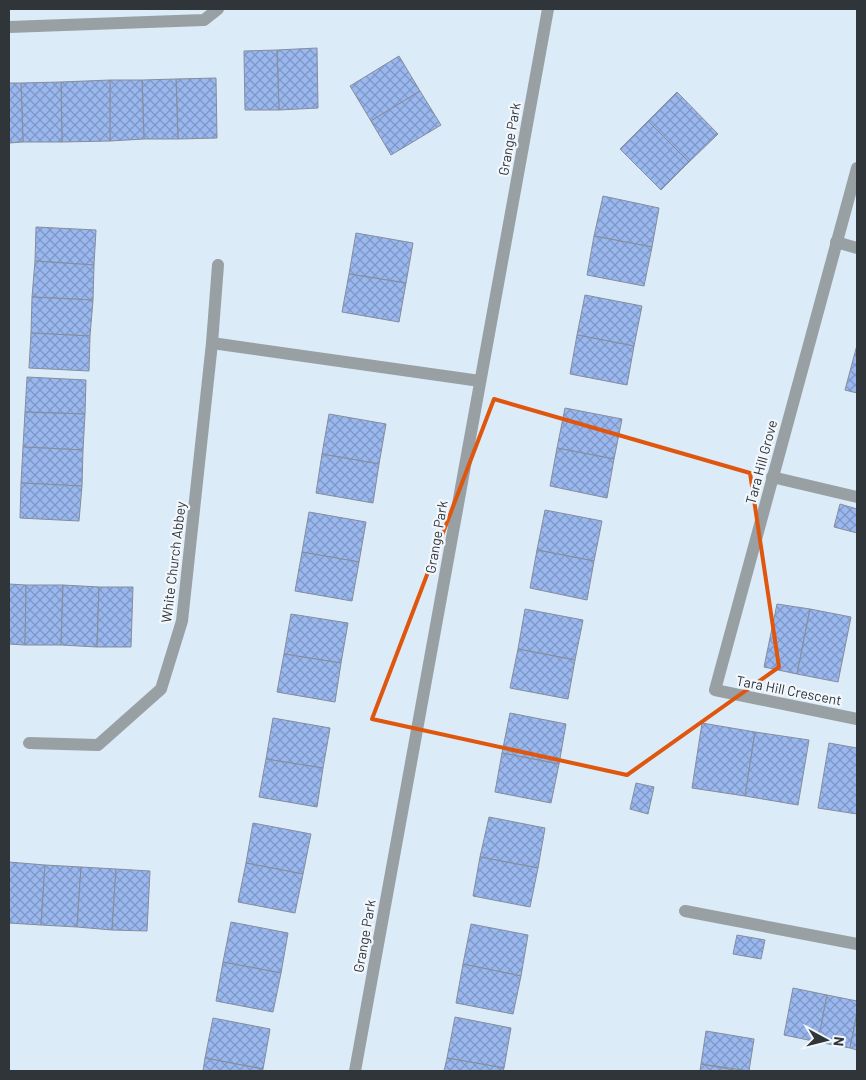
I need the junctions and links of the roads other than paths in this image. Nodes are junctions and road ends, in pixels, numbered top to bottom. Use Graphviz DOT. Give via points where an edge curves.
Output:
graph roads {
  1 [pos="218,9"];
  2 [pos="548,9"];
  3 [pos="9,27"];
  4 [pos="857,168"];
  5 [pos="836,242"];
  6 [pos="857,248"];
  7 [pos="218,265"];
  8 [pos="212,343"];
  9 [pos="480,381"];
  10 [pos="772,477"];
  11 [pos="857,498"];
  12 [pos="715,690"];
  13 [pos="857,719"];
  14 [pos="29,742"];
  15 [pos="685,911"];
  16 [pos="857,944"];
  17 [pos="355,1071"];
  1 -- 3 [label="street" via="204,20"];
  2 -- 9 [label="street, Grange Park"];
  4 -- 5 [label="street, Tara Hill Grove"];
  5 -- 6 [label="street"];
  5 -- 10 [label="street, Tara Hill Grove"];
  7 -- 8 [label="street, White Church Abbey"];
  8 -- 9 [label="street"];
  8 -- 14 [label="street, White Church Abbey" via="182,621 161,689 98,745"];
  9 -- 17 [label="street, Grange Park"];
  10 -- 11 [label="street"];
  10 -- 12 [label="street, Tara Hill Grove"];
  12 -- 13 [label="street, Tara Hill Crescent"];
  15 -- 16 [label="street"];
}
